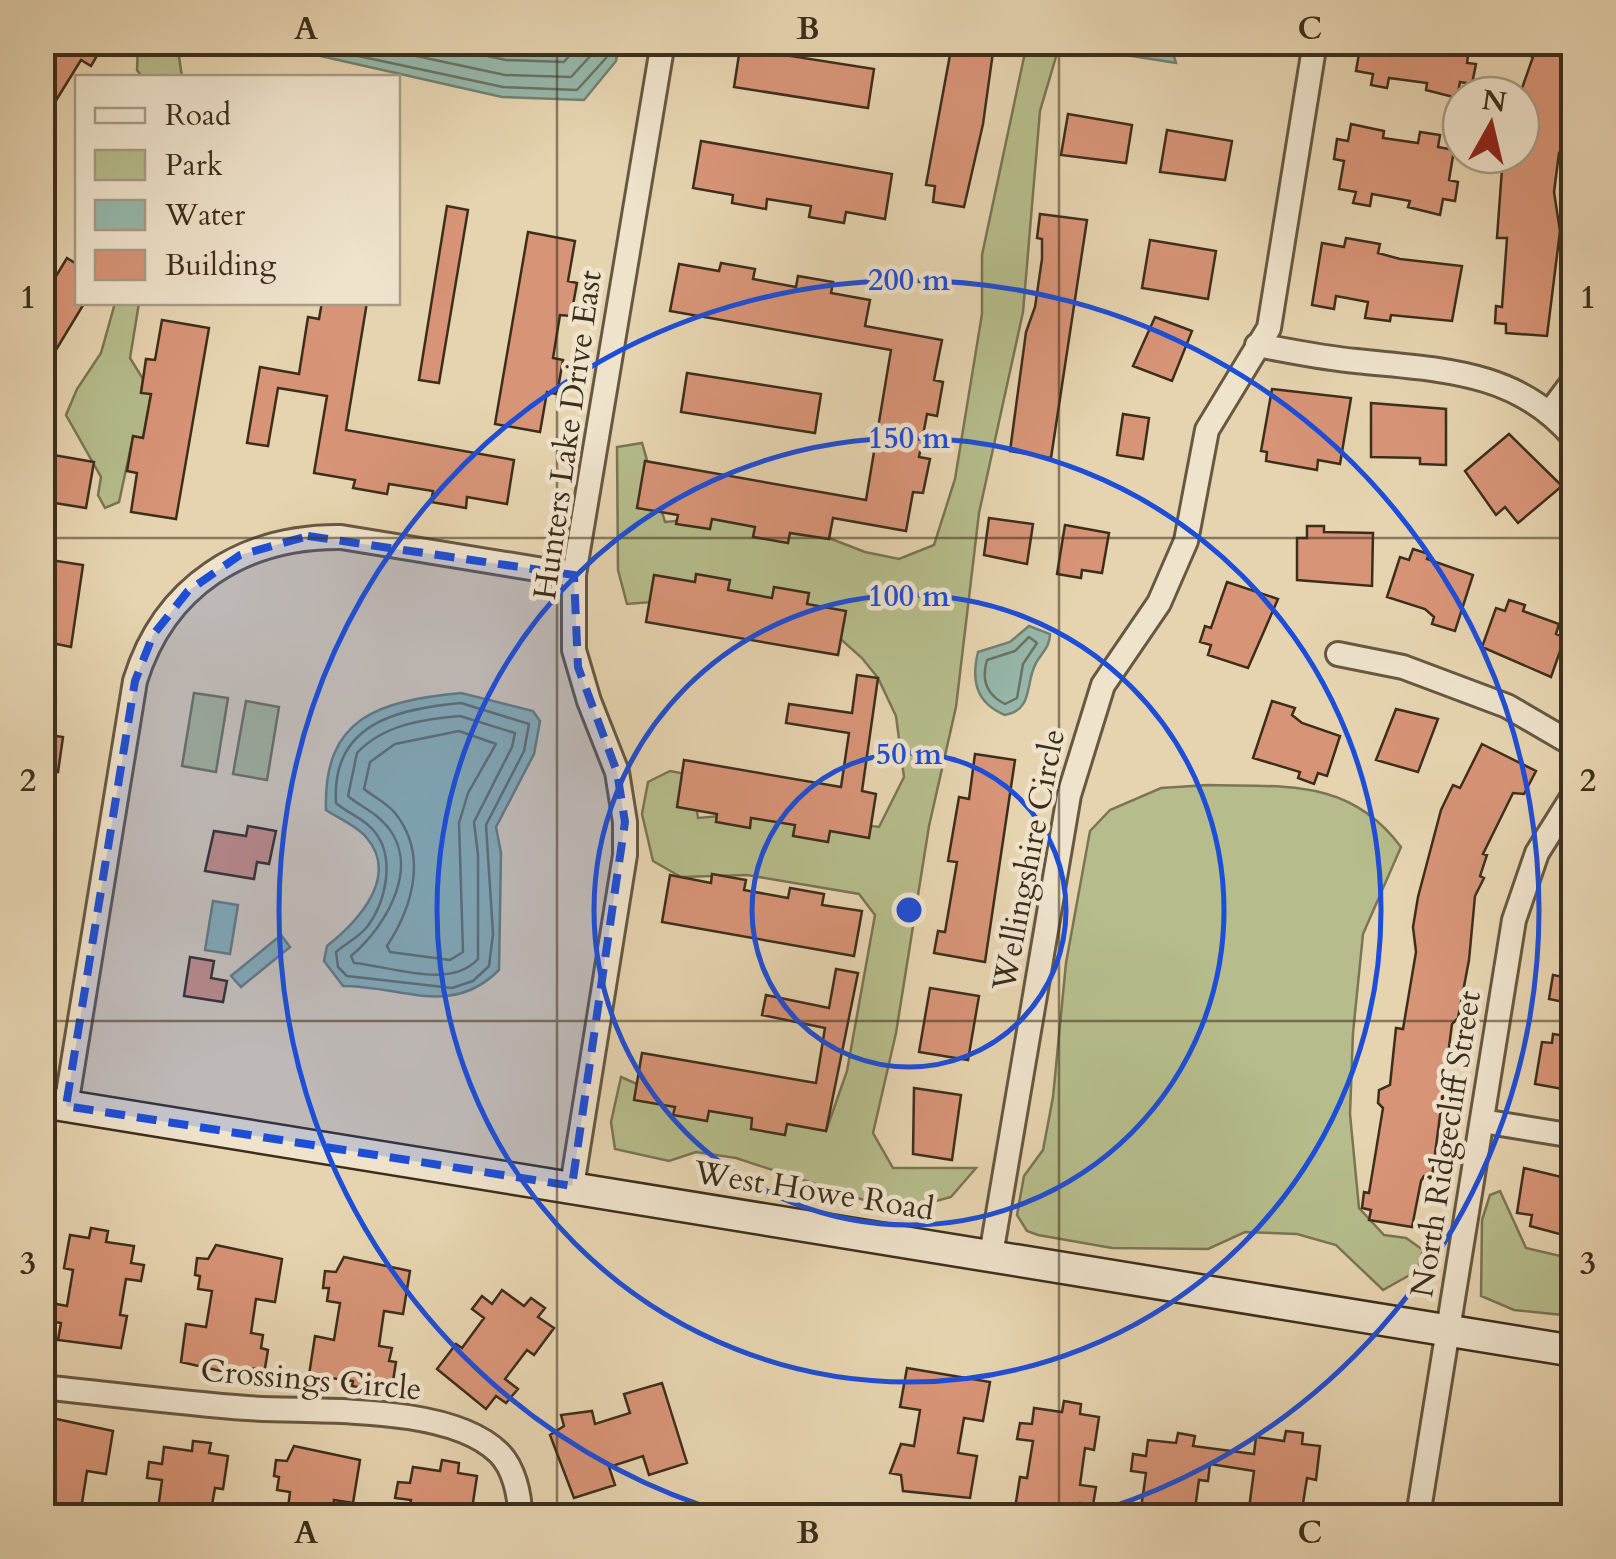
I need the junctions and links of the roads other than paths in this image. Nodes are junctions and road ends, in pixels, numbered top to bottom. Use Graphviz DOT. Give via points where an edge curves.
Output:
graph roads {
  1 [pos="663,42"];
  2 [pos="1315,42"];
  3 [pos="1257,345"];
  4 [pos="1574,380"];
  5 [pos="1550,412"];
  6 [pos="1574,438"];
  7 [pos="574,575"];
  8 [pos="1338,654"];
  9 [pos="1574,745"];
  10 [pos="1574,794"];
  11 [pos="54,1104"];
  12 [pos="1482,1122"];
  13 [pos="1574,1136"];
  14 [pos="572,1186"];
  15 [pos="991,1256"];
  16 [pos="1448,1330"];
  17 [pos="1574,1351"];
  18 [pos="42,1387"];
  19 [pos="520,1516"];
  20 [pos="1418,1516"];
  1 -- 7 [label="street, Hunters Lake Drive East"];
  2 -- 3 [label="street, Wellingshire Circle" via="1269,328"];
  3 -- 5 [label="street" via="1459,370 1516,390"];
  3 -- 15 [label="street, Wellingshire Circle" via="1207,430 1186,541 1166,588 1104,685 1082,742"];
  4 -- 5 [label="street"];
  5 -- 6 [label="street"];
  7 -- 11 [label="street" via="308,536 240,555 188,590 153,635 135,682"];
  7 -- 14 [label="street, Hunters Lake Drive East" via="578,667 617,772 626,822"];
  8 -- 9 [label="street" via="1403,667 1507,706"];
  10 -- 12 [label="street, North Ridgecliff Street" via="1537,853 1520,897"];
  11 -- 14 [label="main road, West Howe Road"];
  12 -- 13 [label="street"];
  12 -- 16 [label="street, North Ridgecliff Street"];
  14 -- 15 [label="main road, West Howe Road"];
  15 -- 16 [label="main road, West Howe Road"];
  16 -- 17 [label="main road, West Howe Road"];
  16 -- 20 [label="street, North Ridgecliff Street"];
  18 -- 19 [label="street, Crossings Circle" via="408,1418 456,1428 498,1452 516,1484"];
}
